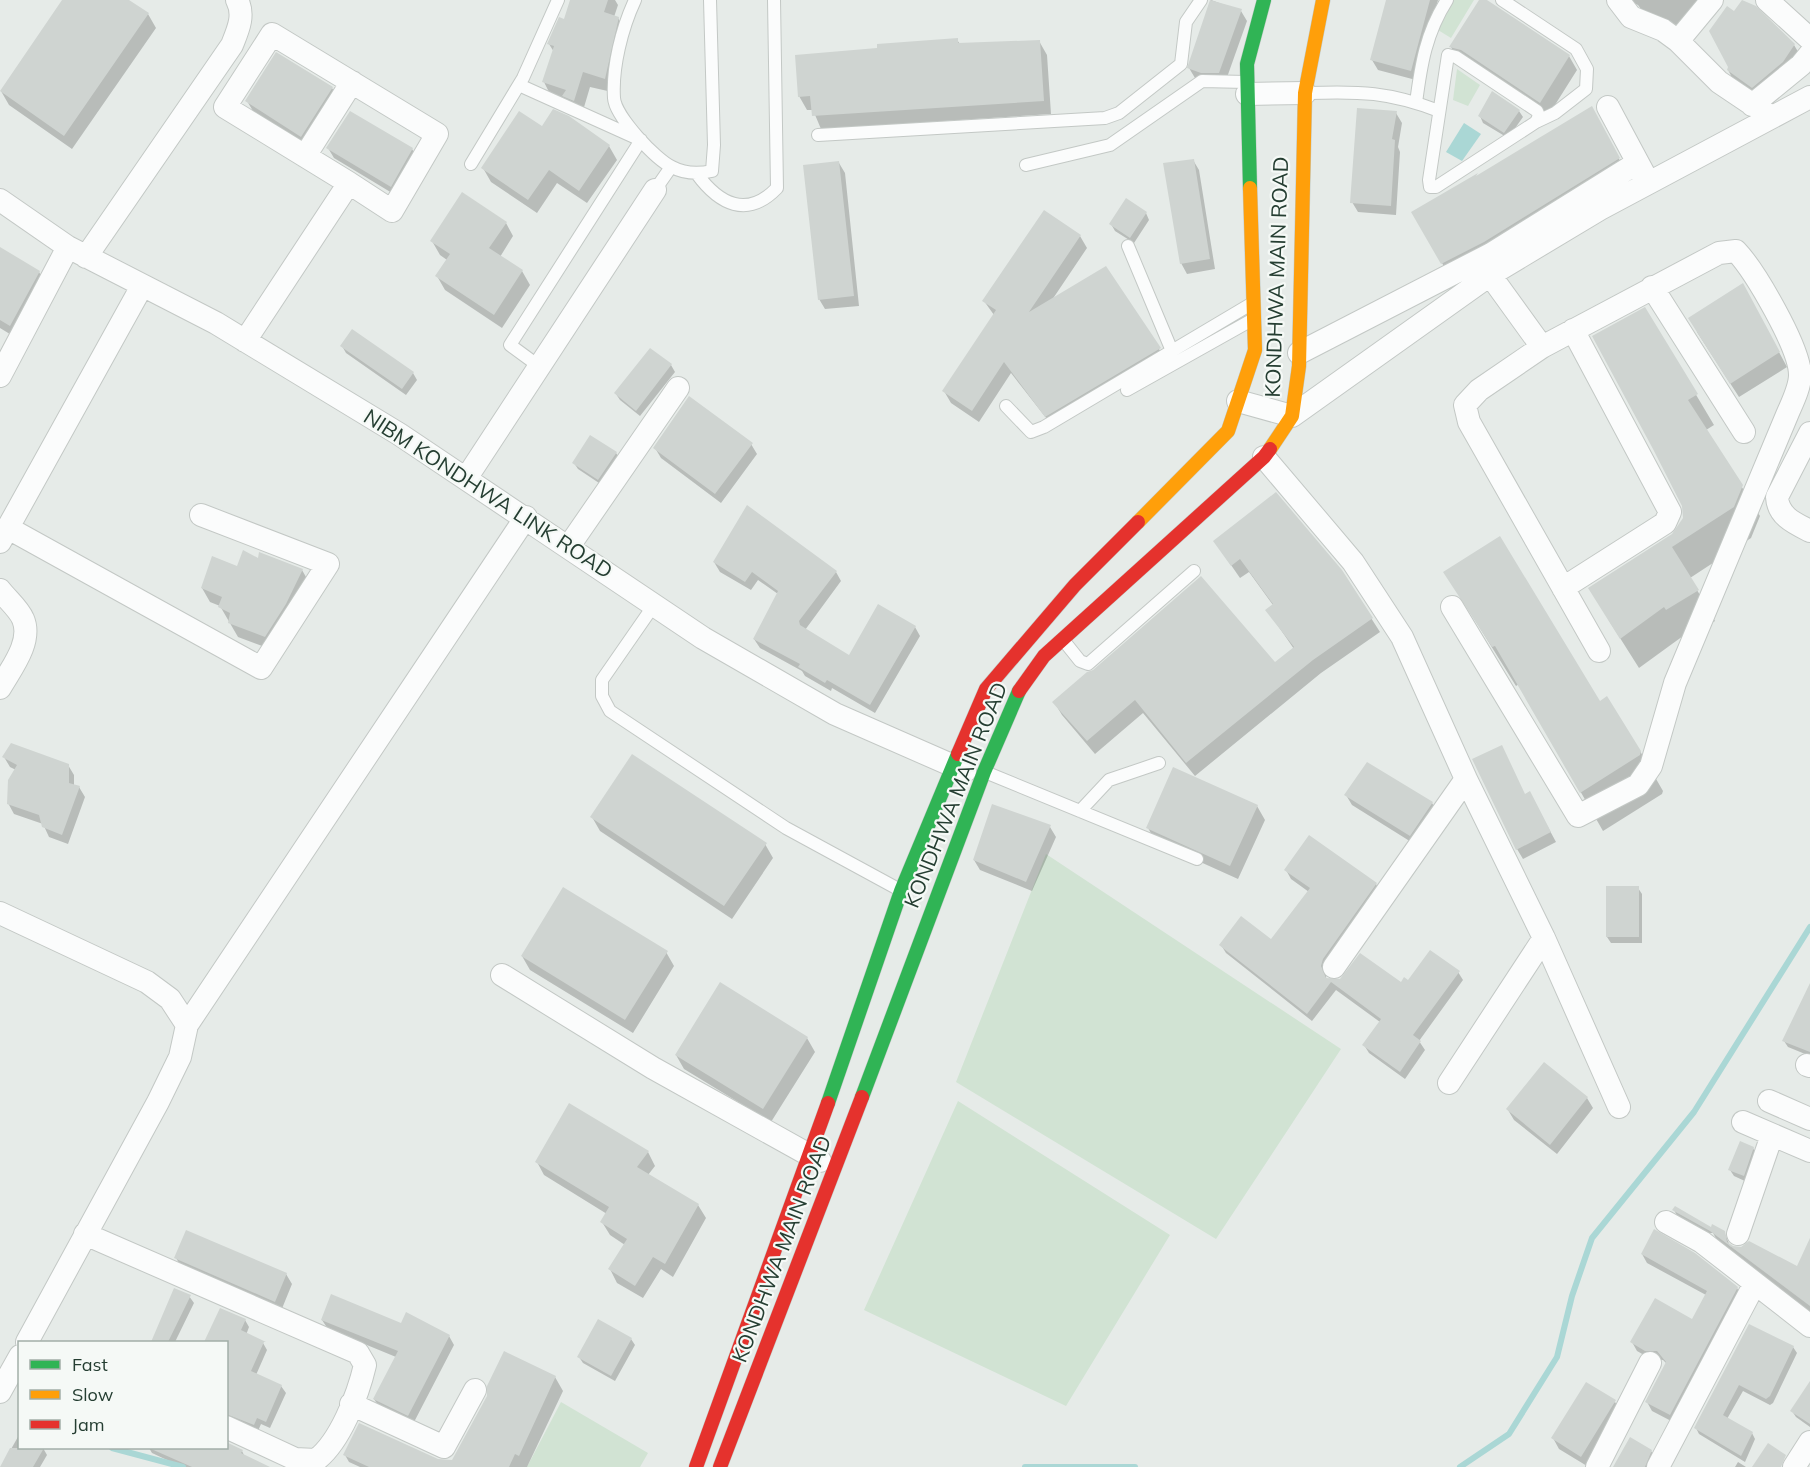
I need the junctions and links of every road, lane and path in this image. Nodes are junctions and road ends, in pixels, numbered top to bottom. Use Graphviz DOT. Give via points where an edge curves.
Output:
graph roads {
  1 [pos="237,0"];
  2 [pos="558,0"];
  3 [pos="635,0"];
  4 [pos="710,0"];
  5 [pos="774,0"];
  6 [pos="1201,0"];
  7 [pos="1264,0"];
  8 [pos="1323,0"];
  9 [pos="1447,0"];
  10 [pos="1502,0"];
  11 [pos="1618,0"];
  12 [pos="1712,0"];
  13 [pos="1767,0"];
  14 [pos="1810,39"];
  15 [pos="1678,41"];
  16 [pos="1810,54"];
  17 [pos="352,82"];
  18 [pos="519,85"];
  19 [pos="1247,88"];
  20 [pos="1305,93"];
  21 [pos="1810,97"];
  22 [pos="1416,103"];
  23 [pos="1752,105"];
  24 [pos="1608,107"];
  25 [pos="1439,111"];
  26 [pos="1772,117"];
  27 [pos="1536,122"];
  28 [pos="818,135"];
  29 [pos="641,140"];
  30 [pos="304,156"];
  31 [pos="1637,163"];
  32 [pos="471,164"];
  33 [pos="1026,165"];
  34 [pos="670,167"];
  35 [pos="697,174"];
  36 [pos="349,183"];
  37 [pos="1648,183"];
  38 [pos="655,190"];
  39 [pos="0,200"];
  40 [pos="1128,246"];
  41 [pos="77,252"];
  42 [pos="1490,275"];
  43 [pos="142,286"];
  44 [pos="1652,287"];
  45 [pos="1253,303"];
  46 [pos="1254,319"];
  47 [pos="1573,330"];
  48 [pos="245,341"];
  49 [pos="1542,347"];
  50 [pos="1172,351"];
  51 [pos="1299,353"];
  52 [pos="540,367"];
  53 [pos="0,376"];
  54 [pos="678,388"];
  55 [pos="1127,390"];
  56 [pos="1238,401"];
  57 [pos="1006,406"];
  58 [pos="1292,416"];
  59 [pos="1744,432"];
  60 [pos="1810,433"];
  61 [pos="1264,457"];
  62 [pos="468,477"];
  63 [pos="201,515"];
  64 [pos="526,517"];
  65 [pos="1810,531"];
  66 [pos="4,535"];
  67 [pos="569,546"];
  68 [pos="1194,571"];
  69 [pos="1563,588"];
  70 [pos="0,590"];
  71 [pos="654,605"];
  72 [pos="1452,607"];
  73 [pos="1063,640"];
  74 [pos="1599,651"];
  75 [pos="0,688"];
  76 [pos="1159,763"];
  77 [pos="953,766"];
  78 [pos="982,775"];
  79 [pos="1466,778"];
  80 [pos="1080,811"];
  81 [pos="1197,859"];
  82 [pos="901,891"];
  83 [pos="0,913"];
  84 [pos="1544,938"];
  85 [pos="1334,967"];
  86 [pos="502,975"];
  87 [pos="187,1024"];
  88 [pos="1449,1083"];
  89 [pos="1769,1101"];
  90 [pos="1619,1107"];
  91 [pos="1810,1119"];
  92 [pos="1743,1122"];
  93 [pos="1772,1135"];
  94 [pos="1810,1151"];
  95 [pos="809,1156"];
  96 [pos="835,1169"];
  97 [pos="1666,1222"];
  98 [pos="85,1234"];
  99 [pos="1738,1234"];
  100 [pos="1754,1285"];
  101 [pos="1810,1326"];
  102 [pos="31,1341"];
  103 [pos="18,1363"];
  104 [pos="1650,1363"];
  105 [pos="475,1390"];
  106 [pos="0,1392"];
  107 [pos="351,1404"];
  108 [pos="228,1428"];
  109 [pos="1810,1442"];
  110 [pos="696,1467"];
  111 [pos="720,1467"];
  112 [pos="1598,1467"];
  113 [pos="1658,1467"];
  114 [pos="1794,1467"];
  1 -- 41 [label="street" via="240,23 232,45"];
  2 -- 18 [label="lane"];
  3 -- 29 [label="lane" via="618,58 614,100"];
  4 -- 35 [label="lane" via="714,145 712,171"];
  5 -- 35 [label="lane" via="777,188 767,199 750,205 729,204 711,193"];
  6 -- 28 [label="lane" via="1186,22 1181,64 1106,118"];
  7 -- 19 [label="main road, KONDHWA MAIN ROAD" via="1247,64"];
  8 -- 20 [label="main road, KONDHWA MAIN ROAD"];
  9 -- 22 [label="lane" via="1423,49"];
  10 -- 27 [label="lane" via="1576,49 1587,69 1586,89"];
  11 -- 15 [label="street" via="1631,16"];
  12 -- 15 [label="street"];
  13 -- 14 [label="street"];
  15 -- 23 [label="street" via="1719,82"];
  16 -- 23 [label="street"];
  17 -- 30 [label="street"];
  17 -- 30 [label="street" via="272,34 225,107"];
  17 -- 36 [label="street" via="437,134 392,211"];
  18 -- 29 [label="lane"];
  18 -- 32 [label="lane"];
  19 -- 20 [label="street"];
  19 -- 33 [label="lane" via="1202,81 1110,145"];
  19 -- 45 [label="main road, KONDHWA MAIN ROAD"];
  20 -- 22 [label="lane" via="1364,91"];
  20 -- 51 [label="main road, KONDHWA MAIN ROAD"];
  21 -- 26 [label="street"];
  22 -- 25 [label="lane"];
  23 -- 26 [label="street"];
  24 -- 31 [label="street"];
  25 -- 27 [label="lane" via="1448,55 1537,111"];
  25 -- 27 [label="lane" via="1430,187 1436,187"];
  26 -- 37 [label="street"];
  29 -- 34 [label="lane"];
  29 -- 52 [label="lane" via="510,345"];
  30 -- 36 [label="street"];
  31 -- 37 [label="street"];
  31 -- 51 [label="street" via="1491,254"];
  34 -- 35 [label="lane"];
  34 -- 38 [label="lane"];
  36 -- 48 [label="street"];
  37 -- 42 [label="street"];
  38 -- 52 [label="street"];
  39 -- 41 [label="street, NIBM KONDHWA LINK ROAD"];
  40 -- 50 [label="lane"];
  41 -- 43 [label="street, NIBM KONDHWA LINK ROAD"];
  41 -- 53 [label="street"];
  42 -- 49 [label="street"];
  42 -- 58 [label="street"];
  43 -- 48 [label="street, NIBM KONDHWA LINK ROAD"];
  43 -- 66 [label="street"];
  44 -- 47 [label="street"];
  44 -- 59 [label="street"];
  44 -- 72 [label="street" via="1719,253 1736,251 1748,264 1798,356 1800,377 1675,683 1651,766 1638,785 1578,816"];
  45 -- 46 [label="main road, KONDHWA MAIN ROAD"];
  45 -- 50 [label="lane"];
  46 -- 55 [label="lane"];
  46 -- 56 [label="main road, KONDHWA MAIN ROAD" via="1255,350"];
  47 -- 49 [label="street"];
  47 -- 69 [label="street" via="1670,512 1665,523"];
  48 -- 62 [label="street, NIBM KONDHWA LINK ROAD"];
  49 -- 69 [label="street" via="1479,390 1465,405 1469,422"];
  50 -- 57 [label="lane" via="1030,432"];
  51 -- 58 [label="main road, KONDHWA MAIN ROAD"];
  52 -- 62 [label="street"];
  54 -- 67 [label="street"];
  56 -- 58 [label="street"];
  56 -- 77 [label="main road, KONDHWA MAIN ROAD" via="1228,431 1075,585 986,689"];
  58 -- 61 [label="main road, KONDHWA MAIN ROAD"];
  60 -- 65 [label="street" via="1777,497 1778,508 1788,519"];
  61 -- 73 [label="main road, KONDHWA MAIN ROAD"];
  61 -- 79 [label="street" via="1353,562 1402,637"];
  62 -- 64 [label="street, NIBM KONDHWA LINK ROAD"];
  63 -- 66 [label="street" via="328,564 261,668"];
  64 -- 67 [label="street, NIBM KONDHWA LINK ROAD"];
  64 -- 87 [label="street"];
  67 -- 71 [label="street, NIBM KONDHWA LINK ROAD"];
  68 -- 73 [label="lane" via="1088,664 1080,661"];
  69 -- 74 [label="street"];
  70 -- 75 [label="street" via="24,620 25,634 23,647"];
  71 -- 77 [label="street, NIBM KONDHWA LINK ROAD" via="835,714"];
  71 -- 82 [label="lane" via="602,680 602,696 610,711 786,828"];
  73 -- 78 [label="main road, KONDHWA MAIN ROAD" via="1022,684"];
  76 -- 80 [label="lane" via="1109,780"];
  77 -- 78 [label="street, NIBM KONDHWA LINK ROAD"];
  77 -- 82 [label="main road, KONDHWA MAIN ROAD"];
  78 -- 80 [label="lane"];
  78 -- 96 [label="main road, KONDHWA MAIN ROAD"];
  79 -- 84 [label="street"];
  79 -- 85 [label="street"];
  80 -- 81 [label="lane"];
  82 -- 95 [label="main road, KONDHWA MAIN ROAD"];
  83 -- 87 [label="street" via="147,982 170,999"];
  84 -- 88 [label="street"];
  84 -- 90 [label="street"];
  86 -- 95 [label="street" via="653,1068"];
  87 -- 98 [label="street" via="180,1057"];
  89 -- 91 [label="street"];
  92 -- 93 [label="street"];
  93 -- 94 [label="street"];
  93 -- 99 [label="street"];
  95 -- 96 [label="street"];
  95 -- 110 [label="main road, KONDHWA MAIN ROAD"];
  96 -- 111 [label="main road, KONDHWA MAIN ROAD"];
  97 -- 100 [label="street" via="1702,1242"];
  98 -- 102 [label="street"];
  98 -- 107 [label="street" via="358,1353 365,1365"];
  100 -- 101 [label="street"];
  100 -- 113 [label="street"];
  103 -- 106 [label="street"];
  104 -- 112 [label="street"];
  105 -- 107 [label="street" via="444,1447"];
  107 -- 108 [label="street" via="329,1450 316,1460 295,1459"];
  109 -- 114 [label="street"];
}
